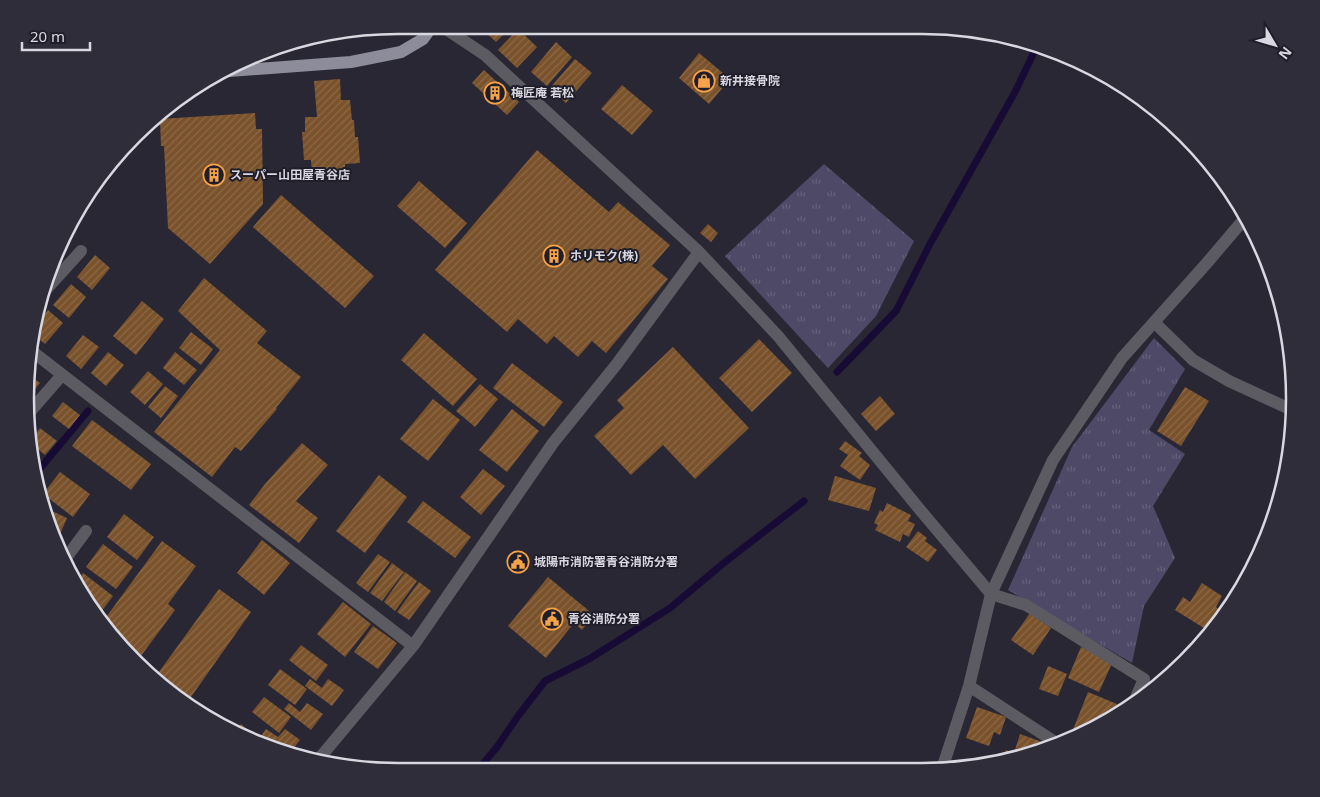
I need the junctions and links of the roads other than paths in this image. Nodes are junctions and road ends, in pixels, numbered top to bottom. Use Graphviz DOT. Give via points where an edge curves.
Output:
graph roads {
  1 [pos="427,34"];
  2 [pos="454,34"];
  3 [pos="239,70"];
  4 [pos="1241,223"];
  5 [pos="81,250"];
  6 [pos="699,252"];
  7 [pos="53,282"];
  8 [pos="1155,322"];
  9 [pos="37,355"];
  10 [pos="62,375"];
  11 [pos="34,407"];
  12 [pos="1286,407"];
  13 [pos="86,531"];
  14 [pos="69,554"];
  15 [pos="991,594"];
  16 [pos="413,646"];
  17 [pos="969,686"];
  18 [pos="1138,692"];
  19 [pos="1051,739"];
  20 [pos="322,755"];
  21 [pos="944,762"];
  1 -- 3 [label="main road" via="401,52 351,62"];
  2 -- 6 [label="street" via="486,55"];
  4 -- 8 [label="street"];
  5 -- 7 [label="street"];
  6 -- 15 [label="street" via="778,336"];
  6 -- 16 [label="street" via="616,365 553,443"];
  8 -- 12 [label="street" via="1193,360 1229,382"];
  8 -- 15 [label="street" via="1122,358 1053,460"];
  9 -- 10 [label="street"];
  10 -- 11 [label="street"];
  10 -- 16 [label="street"];
  13 -- 14 [label="street"];
  15 -- 17 [label="street"];
  15 -- 18 [label="street" via="1026,605 1144,679"];
  16 -- 20 [label="street"];
  17 -- 19 [label="street"];
  17 -- 21 [label="street"];
}
